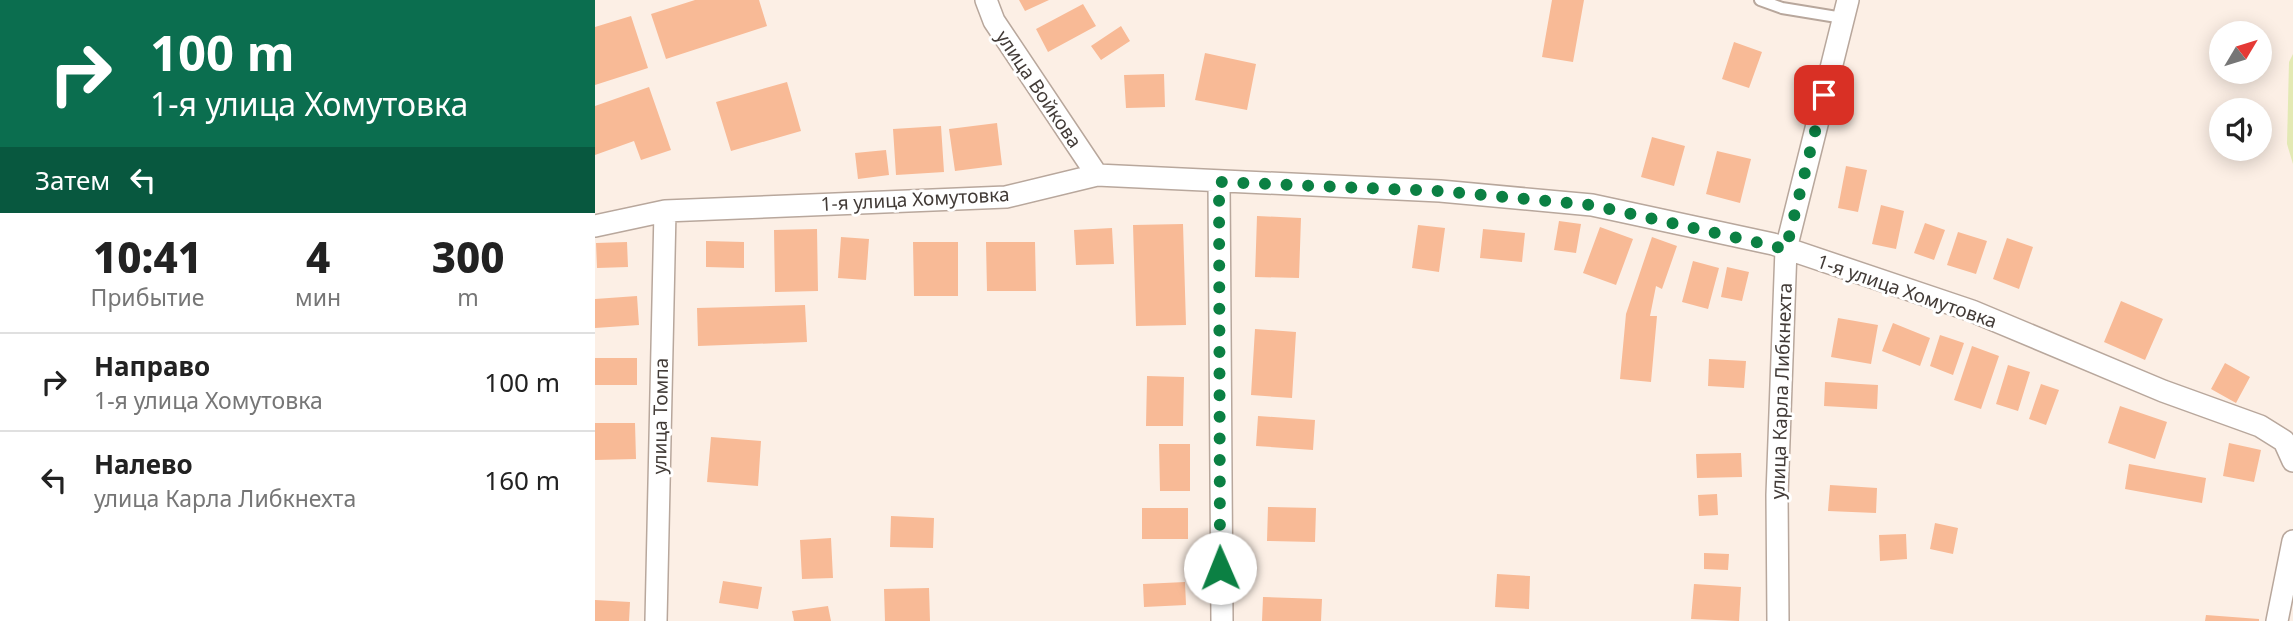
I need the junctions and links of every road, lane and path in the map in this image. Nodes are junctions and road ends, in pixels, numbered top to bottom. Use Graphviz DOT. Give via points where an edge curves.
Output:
graph roads {
  1 [pos="986,0"];
  2 [pos="1760,0"];
  3 [pos="1846,9"];
  4 [pos="1097,175"];
  5 [pos="1219,182"];
  6 [pos="665,211"];
  7 [pos="595,226"];
  8 [pos="1786,249"];
  9 [pos="2288,451"];
  10 [pos="2293,541"];
  11 [pos="656,621"];
  12 [pos="1221,621"];
  13 [pos="1777,621"];
  14 [pos="2277,621"];
  1 -- 4 [label="street, улица Войкова" via="994,21"];
  2 -- 3 [label="lane" via="1781,8"];
  3 -- 8 [label="street, улица Карла Либкнехта"];
  4 -- 5 [label="street, 1-я улица Хомутовка"];
  4 -- 6 [label="street, 1-я улица Хомутовка" via="1006,197"];
  5 -- 8 [label="street, 1-я улица Хомутовка" via="1440,191 1592,205"];
  5 -- 12 [label="street"];
  6 -- 7 [label="street, 1-я улица Хомутовка"];
  6 -- 11 [label="street, улица Томпа"];
  8 -- 9 [label="street, 1-я улица Хомутовка" via="1972,311 2260,426"];
  8 -- 13 [label="street, улица Карла Либкнехта"];
  10 -- 14 [label="street"];
}
